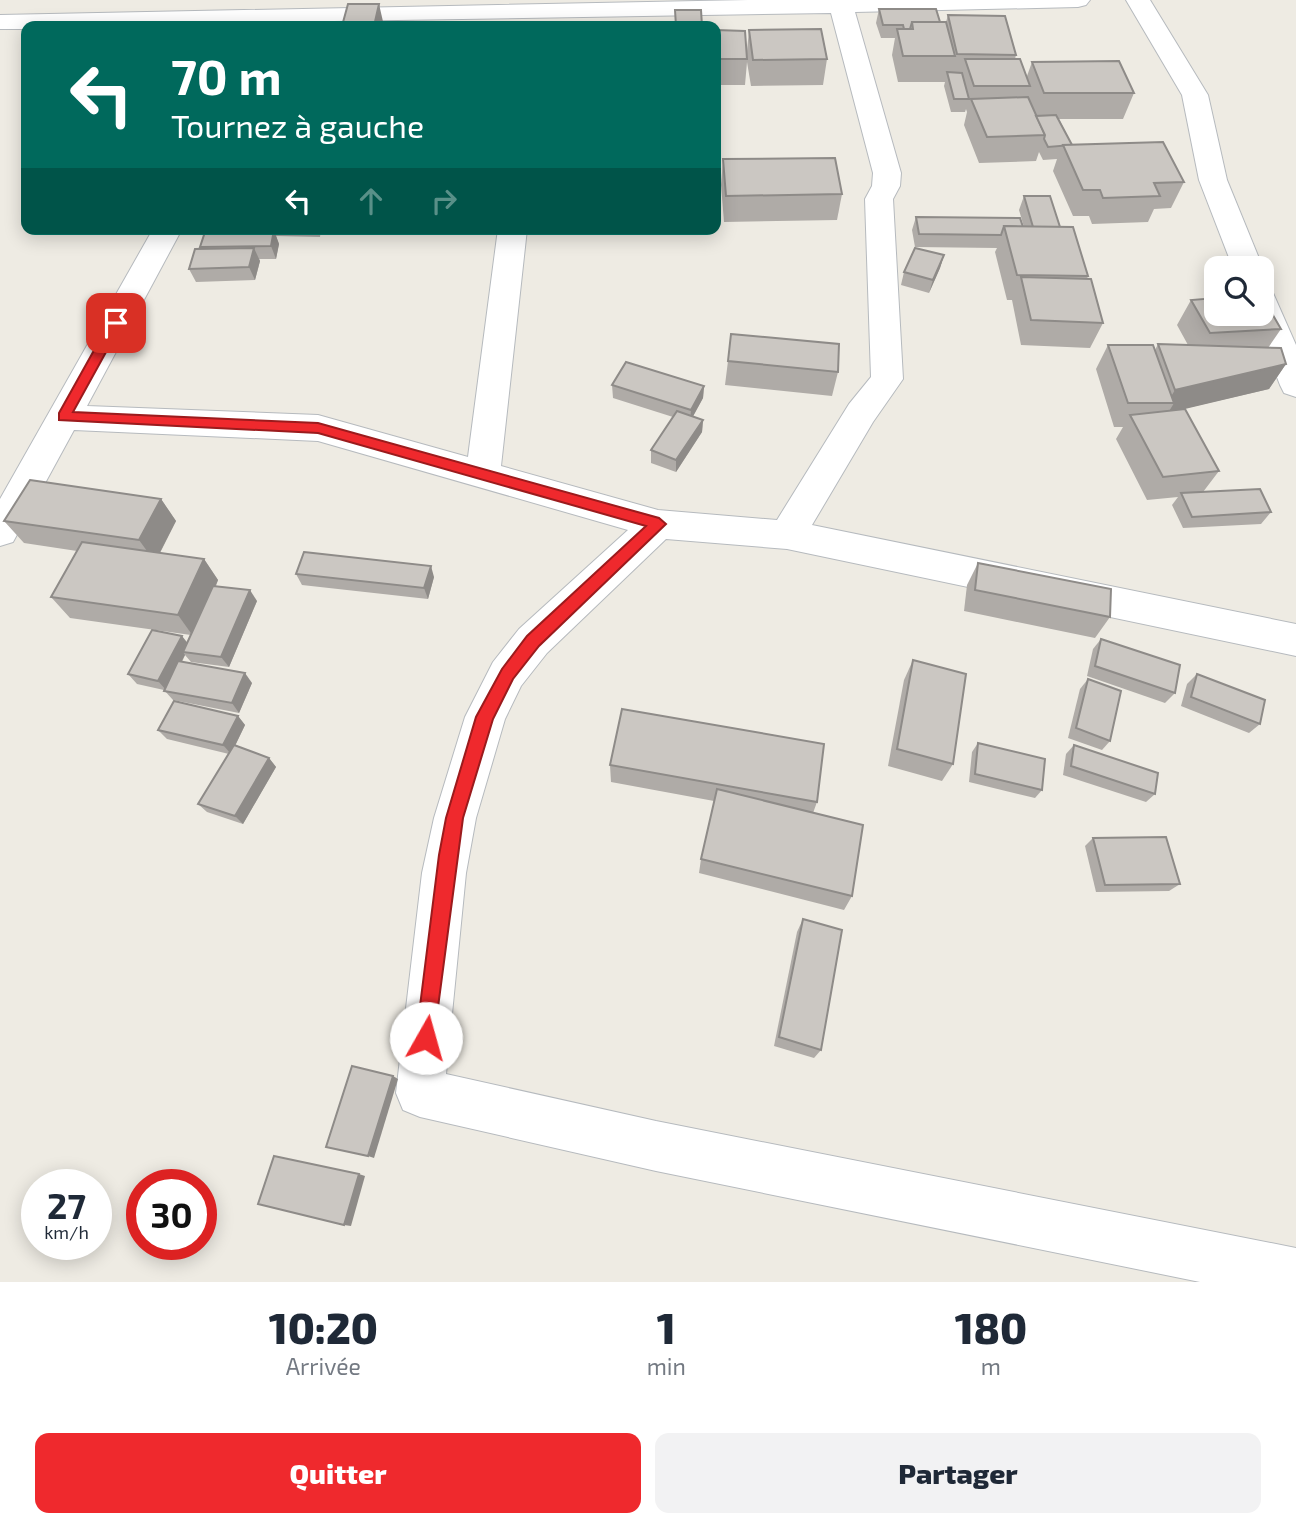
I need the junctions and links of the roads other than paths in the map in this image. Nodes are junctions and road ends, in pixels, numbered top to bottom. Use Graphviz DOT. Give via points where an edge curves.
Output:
graph roads {
  1 [pos="1078,0"];
  2 [pos="1138,0"];
  3 [pos="841,4"];
  4 [pos="540,12"];
  5 [pos="258,13"];
  6 [pos="21,21"];
  7 [pos="29,21"];
  8 [pos="0,22"];
  9 [pos="165,235"];
  10 [pos="512,235"];
  11 [pos="1243,256"];
  12 [pos="1272,326"];
  13 [pos="1296,385"];
  14 [pos="64,417"];
  15 [pos="483,474"];
  16 [pos="659,524"];
  17 [pos="0,533"];
  18 [pos="787,536"];
  19 [pos="1296,640"];
  20 [pos="1296,1275"];
  1 -- 3 [label="street"];
  2 -- 11 [label="street" via="1195,95 1213,180"];
  3 -- 4 [label="street"];
  3 -- 18 [label="street" via="887,173 879,200 887,379 860,413"];
  4 -- 5 [label="street"];
  5 -- 7 [label="street"];
  6 -- 8 [label="street"];
  9 -- 14 [label="street"];
  10 -- 15 [label="street"];
  12 -- 13 [label="street"];
  14 -- 15 [label="street" via="318,428"];
  14 -- 17 [label="street"];
  15 -- 16 [label="street"];
  16 -- 18 [label="street"];
  16 -- 20 [label="street" via="533,641 507,674 485,717 444,873 420,1093 656,1146"];
  18 -- 19 [label="street"];
}
